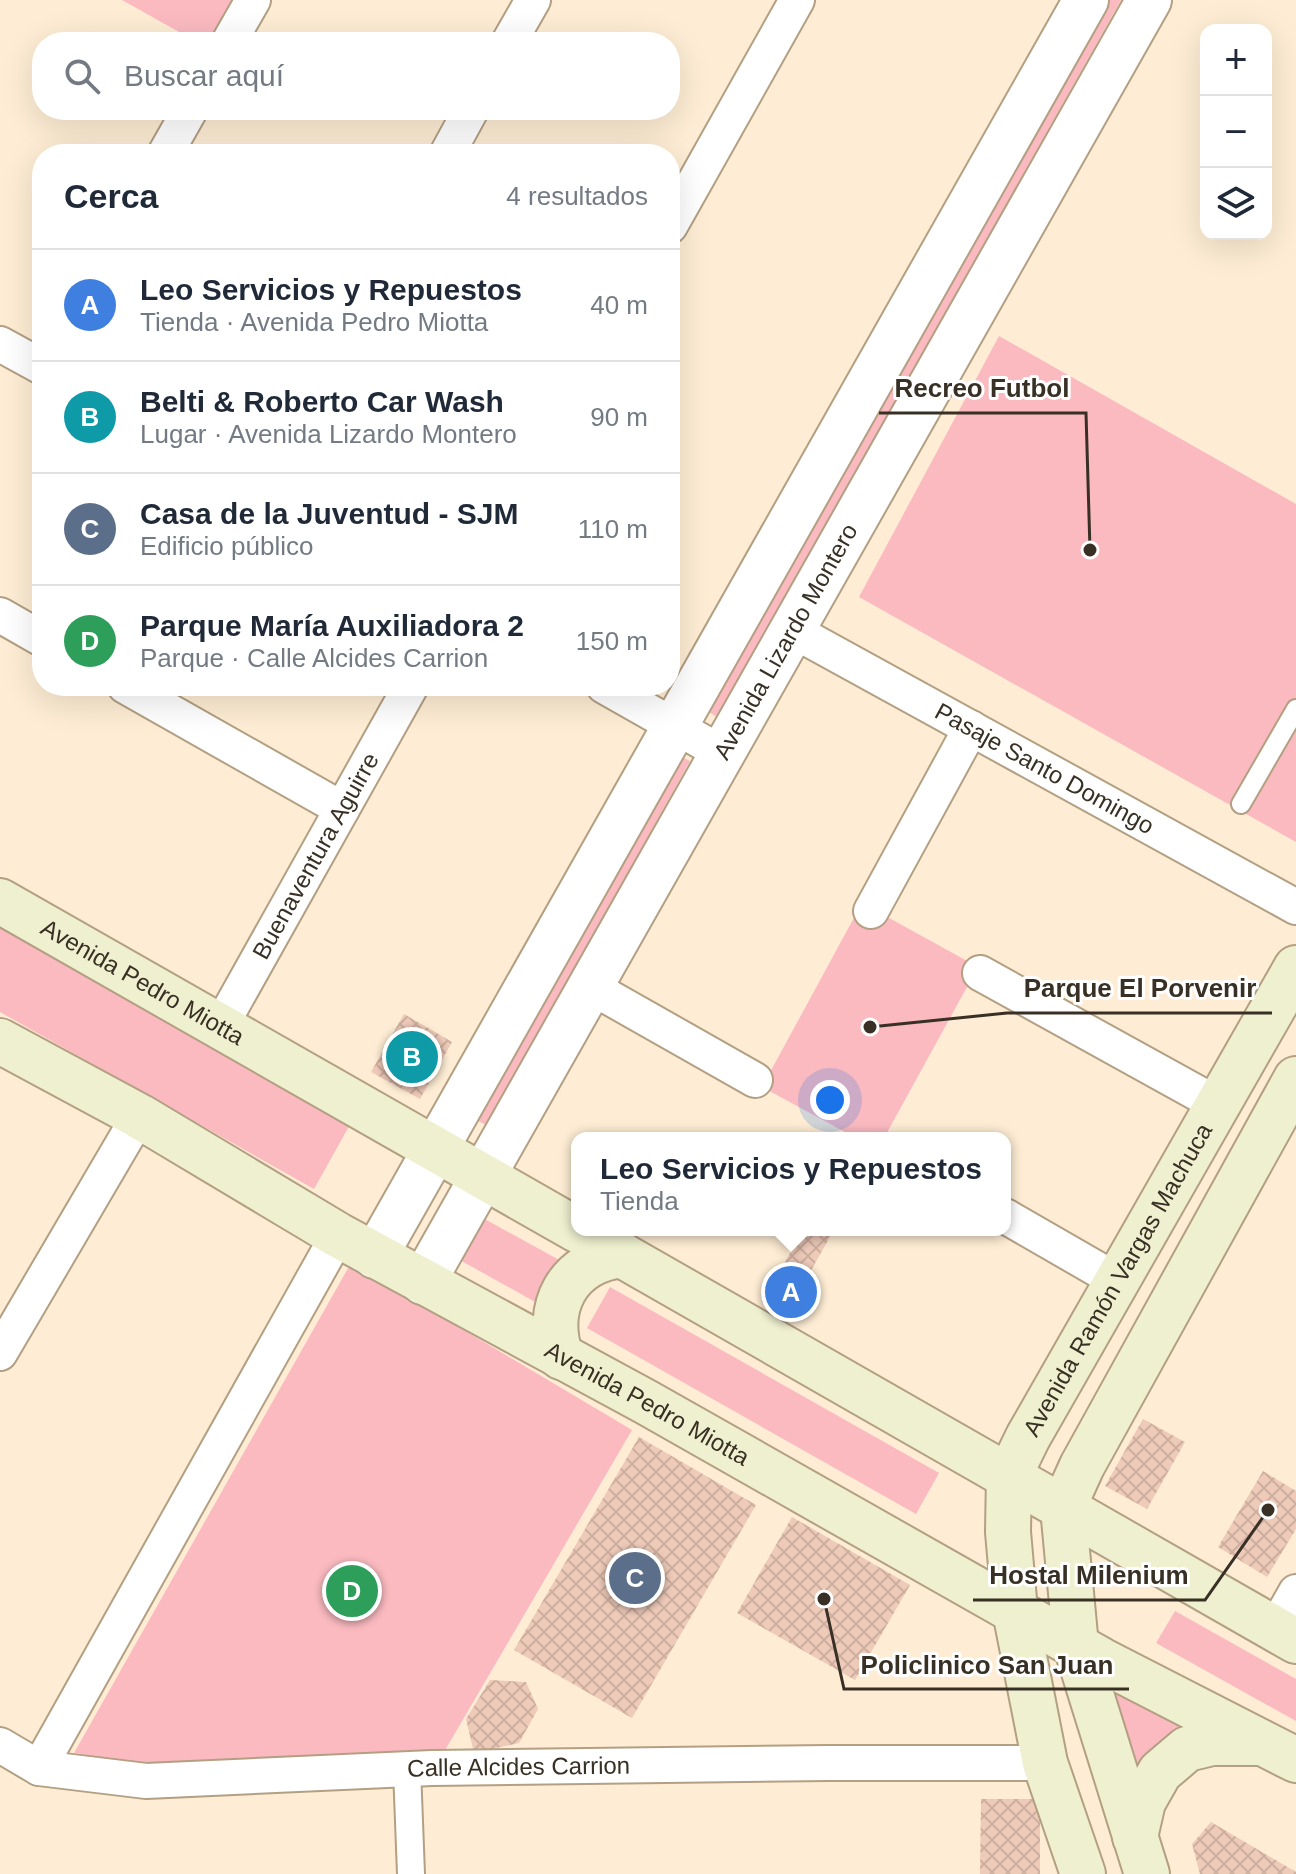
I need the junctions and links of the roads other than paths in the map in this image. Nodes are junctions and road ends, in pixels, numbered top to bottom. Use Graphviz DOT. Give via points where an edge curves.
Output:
graph roads {
  1 [pos="253,0"];
  2 [pos="533,0"];
  3 [pos="797,0"];
  4 [pos="1086,0"];
  5 [pos="1149,0"];
  6 [pos="235,32"];
  7 [pos="515,32"];
  8 [pos="184,120"];
  9 [pos="466,120"];
  10 [pos="171,144"];
  11 [pos="452,144"];
  12 [pos="680,208"];
  13 [pos="0,344"];
  14 [pos="32,362"];
  15 [pos="0,615"];
  16 [pos="792,630"];
  17 [pos="32,633"];
  18 [pos="143,696"];
  19 [pos="405,696"];
  20 [pos="622,696"];
  21 [pos="1296,709"];
  22 [pos="675,726"];
  23 [pos="971,728"];
  24 [pos="722,753"];
  25 [pos="1241,804"];
  26 [pos="342,809"];
  27 [pos="0,901"];
  28 [pos="1296,907"];
  29 [pos="871,911"];
  30 [pos="1296,968"];
  31 [pos="980,973"];
  32 [pos="591,987"];
  33 [pos="220,1027"];
  34 [pos="0,1041"];
  35 [pos="1296,1079"];
  36 [pos="755,1080"];
  37 [pos="1217,1104"];
  38 [pos="139,1116"];
  39 [pos="435,1149"];
  40 [pos="484,1176"];
  41 [pos="1011,1219"];
  42 [pos="571,1227"];
  43 [pos="588,1236"];
  44 [pos="356,1245"];
  45 [pos="622,1255"];
  46 [pos="1116,1280"];
  47 [pos="423,1282"];
  48 [pos="0,1353"];
  49 [pos="561,1357"];
  50 [pos="1009,1476"];
  51 [pos="1063,1508"];
  52 [pos="1015,1611"];
  53 [pos="1289,1620"];
  54 [pos="1076,1646"];
  55 [pos="0,1745"];
  56 [pos="1281,1752"];
  57 [pos="1045,1763"];
  58 [pos="39,1768"];
  59 [pos="407,1769"];
  60 [pos="1141,1856"];
  61 [pos="411,1874"];
  62 [pos="1083,1874"];
  1 -- 6 [label="street"];
  2 -- 7 [label="street"];
  3 -- 12 [label="street"];
  4 -- 22 [label="street"];
  5 -- 16 [label="street, Avenida Lizardo Montero"];
  8 -- 10 [label="street"];
  9 -- 11 [label="street"];
  13 -- 14 [label="street"];
  15 -- 17 [label="street"];
  16 -- 23 [label="street, Pasaje Santo Domingo"];
  16 -- 24 [label="street, Avenida Lizardo Montero"];
  18 -- 26 [label="street"];
  19 -- 26 [label="street, Buenaventura Aguirre"];
  20 -- 22 [label="street"];
  21 -- 25 [label="lane"];
  22 -- 24 [label="street"];
  22 -- 39 [label="street"];
  23 -- 28 [label="street, Pasaje Santo Domingo"];
  23 -- 29 [label="street"];
  24 -- 32 [label="street, Avenida Lizardo Montero"];
  26 -- 33 [label="street, Buenaventura Aguirre"];
  27 -- 33 [label="main road, Avenida Pedro Miotta"];
  30 -- 37 [label="main road, Avenida Ramón Vargas Machuca"];
  31 -- 37 [label="street"];
  32 -- 36 [label="street"];
  32 -- 40 [label="street, Avenida Lizardo Montero"];
  33 -- 39 [label="main road, Avenida Pedro Miotta"];
  34 -- 38 [label="main road, Avenida Pedro Miotta"];
  35 -- 51 [label="main road"];
  37 -- 46 [label="main road, Avenida Ramón Vargas Machuca"];
  38 -- 44 [label="main road, Avenida Pedro Miotta"];
  38 -- 48 [label="street"];
  39 -- 40 [label="main road, Avenida Pedro Miotta"];
  39 -- 44 [label="street"];
  40 -- 42 [label="main road, Avenida Pedro Miotta"];
  40 -- 47 [label="street, Avenida Lizardo Montero"];
  41 -- 46 [label="street"];
  43 -- 45 [label="main road, Avenida Pedro Miotta"];
  44 -- 47 [label="main road, Avenida Pedro Miotta"];
  44 -- 58 [label="street"];
  45 -- 49 [label="main road" via="588,1265 564,1291 554,1324"];
  45 -- 50 [label="main road, Avenida Pedro Miotta"];
  46 -- 50 [label="main road, Avenida Ramón Vargas Machuca"];
  47 -- 49 [label="main road, Avenida Pedro Miotta"];
  49 -- 52 [label="main road, Avenida Pedro Miotta"];
  50 -- 51 [label="main road, Avenida Pedro Miotta"];
  50 -- 52 [label="main road, Avenida Ramón Vargas Machuca"];
  51 -- 53 [label="main road, Avenida Pedro Miotta"];
  51 -- 54 [label="main road"];
  52 -- 54 [label="main road, Avenida Pedro Miotta"];
  52 -- 57 [label="main road, Avenida Ramón Vargas Machuca"];
  54 -- 56 [label="main road, Avenida Pedro Miotta"];
  54 -- 60 [label="main road"];
  55 -- 58 [label="street, Calle Alcides Carrion"];
  56 -- 60 [label="main road" via="1212,1743 1187,1749 1160,1772 1143,1802"];
  57 -- 59 [label="street, Calle Alcides Carrion"];
  57 -- 62 [label="main road, Avenida Ramón Vargas Machuca"];
  58 -- 59 [label="street, Calle Alcides Carrion" via="146,1781"];
  59 -- 61 [label="street"];
}
